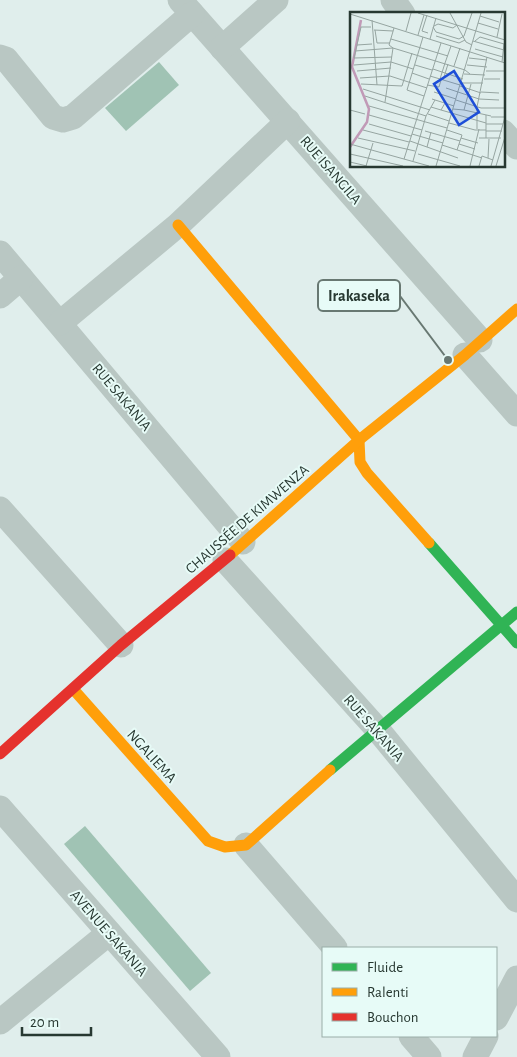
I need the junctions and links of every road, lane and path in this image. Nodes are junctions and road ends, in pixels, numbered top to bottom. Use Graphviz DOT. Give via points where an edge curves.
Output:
graph roads {
  1 [pos="276,0"];
  2 [pos="393,0"];
  3 [pos="186,7"];
  4 [pos="402,12"];
  5 [pos="222,48"];
  6 [pos="0,57"];
  7 [pos="288,121"];
  8 [pos="504,133"];
  9 [pos="517,148"];
  10 [pos="178,225"];
  11 [pos="0,253"];
  12 [pos="21,278"];
  13 [pos="0,296"];
  14 [pos="516,311"];
  15 [pos="60,322"];
  16 [pos="472,347"];
  17 [pos="517,414"];
  18 [pos="359,440"];
  19 [pos="0,509"];
  20 [pos="244,542"];
  21 [pos="225,560"];
  22 [pos="517,612"];
  23 [pos="503,626"];
  24 [pos="517,643"];
  25 [pos="121,645"];
  26 [pos="74,690"];
  27 [pos="378,730"];
  28 [pos="0,754"];
  29 [pos="0,808"];
  30 [pos="246,845"];
  31 [pos="517,900"];
  32 [pos="110,933"];
  33 [pos="334,947"];
  34 [pos="517,978"];
  35 [pos="497,1016"];
  36 [pos="0,1022"];
  37 [pos="412,1037"];
  38 [pos="485,1037"];
  39 [pos="218,1057"];
  40 [pos="429,1057"];
  41 [pos="475,1057"];
  1 -- 5 [label="street"];
  2 -- 4 [label="street"];
  3 -- 5 [label="street, RUE ISANGILA"];
  3 -- 6 [label="street" via="73,117 63,120 53,116 6,59"];
  5 -- 7 [label="street, RUE ISANGILA"];
  7 -- 10 [label="street"];
  7 -- 16 [label="street, RUE ISANGILA"];
  8 -- 9 [label="street"];
  10 -- 15 [label="street"];
  10 -- 18 [label="street"];
  11 -- 12 [label="street, RUE SAKANIA"];
  12 -- 13 [label="street"];
  12 -- 15 [label="street, RUE SAKANIA"];
  14 -- 16 [label="street, CHAUSSÉE DE KIMWENZA"];
  15 -- 20 [label="street, RUE SAKANIA"];
  16 -- 17 [label="street, RUE ISANGILA"];
  16 -- 18 [label="street, CHAUSSÉE DE KIMWENZA"];
  18 -- 20 [label="street, CHAUSSÉE DE KIMWENZA"];
  18 -- 23 [label="street" via="360,462 367,473"];
  19 -- 25 [label="street"];
  20 -- 21 [label="street, CHAUSSÉE DE KIMWENZA"];
  21 -- 25 [label="street, CHAUSSÉE DE KIMWENZA"];
  21 -- 27 [label="street, RUE SAKANIA"];
  22 -- 23 [label="street"];
  23 -- 24 [label="street"];
  23 -- 27 [label="street"];
  25 -- 26 [label="street, CHAUSSÉE DE KIMWENZA"];
  26 -- 28 [label="street, CHAUSSÉE DE KIMWENZA"];
  26 -- 30 [label="street, NGALIEMA" via="208,841 225,848"];
  27 -- 30 [label="street"];
  27 -- 31 [label="street, RUE SAKANIA"];
  29 -- 32 [label="street, AVENUE SAKANIA"];
  30 -- 33 [label="street"];
  32 -- 36 [label="street"];
  32 -- 39 [label="street, AVENUE SAKANIA"];
  34 -- 35 [label="street"];
  37 -- 40 [label="street"];
  38 -- 41 [label="street"];
}
